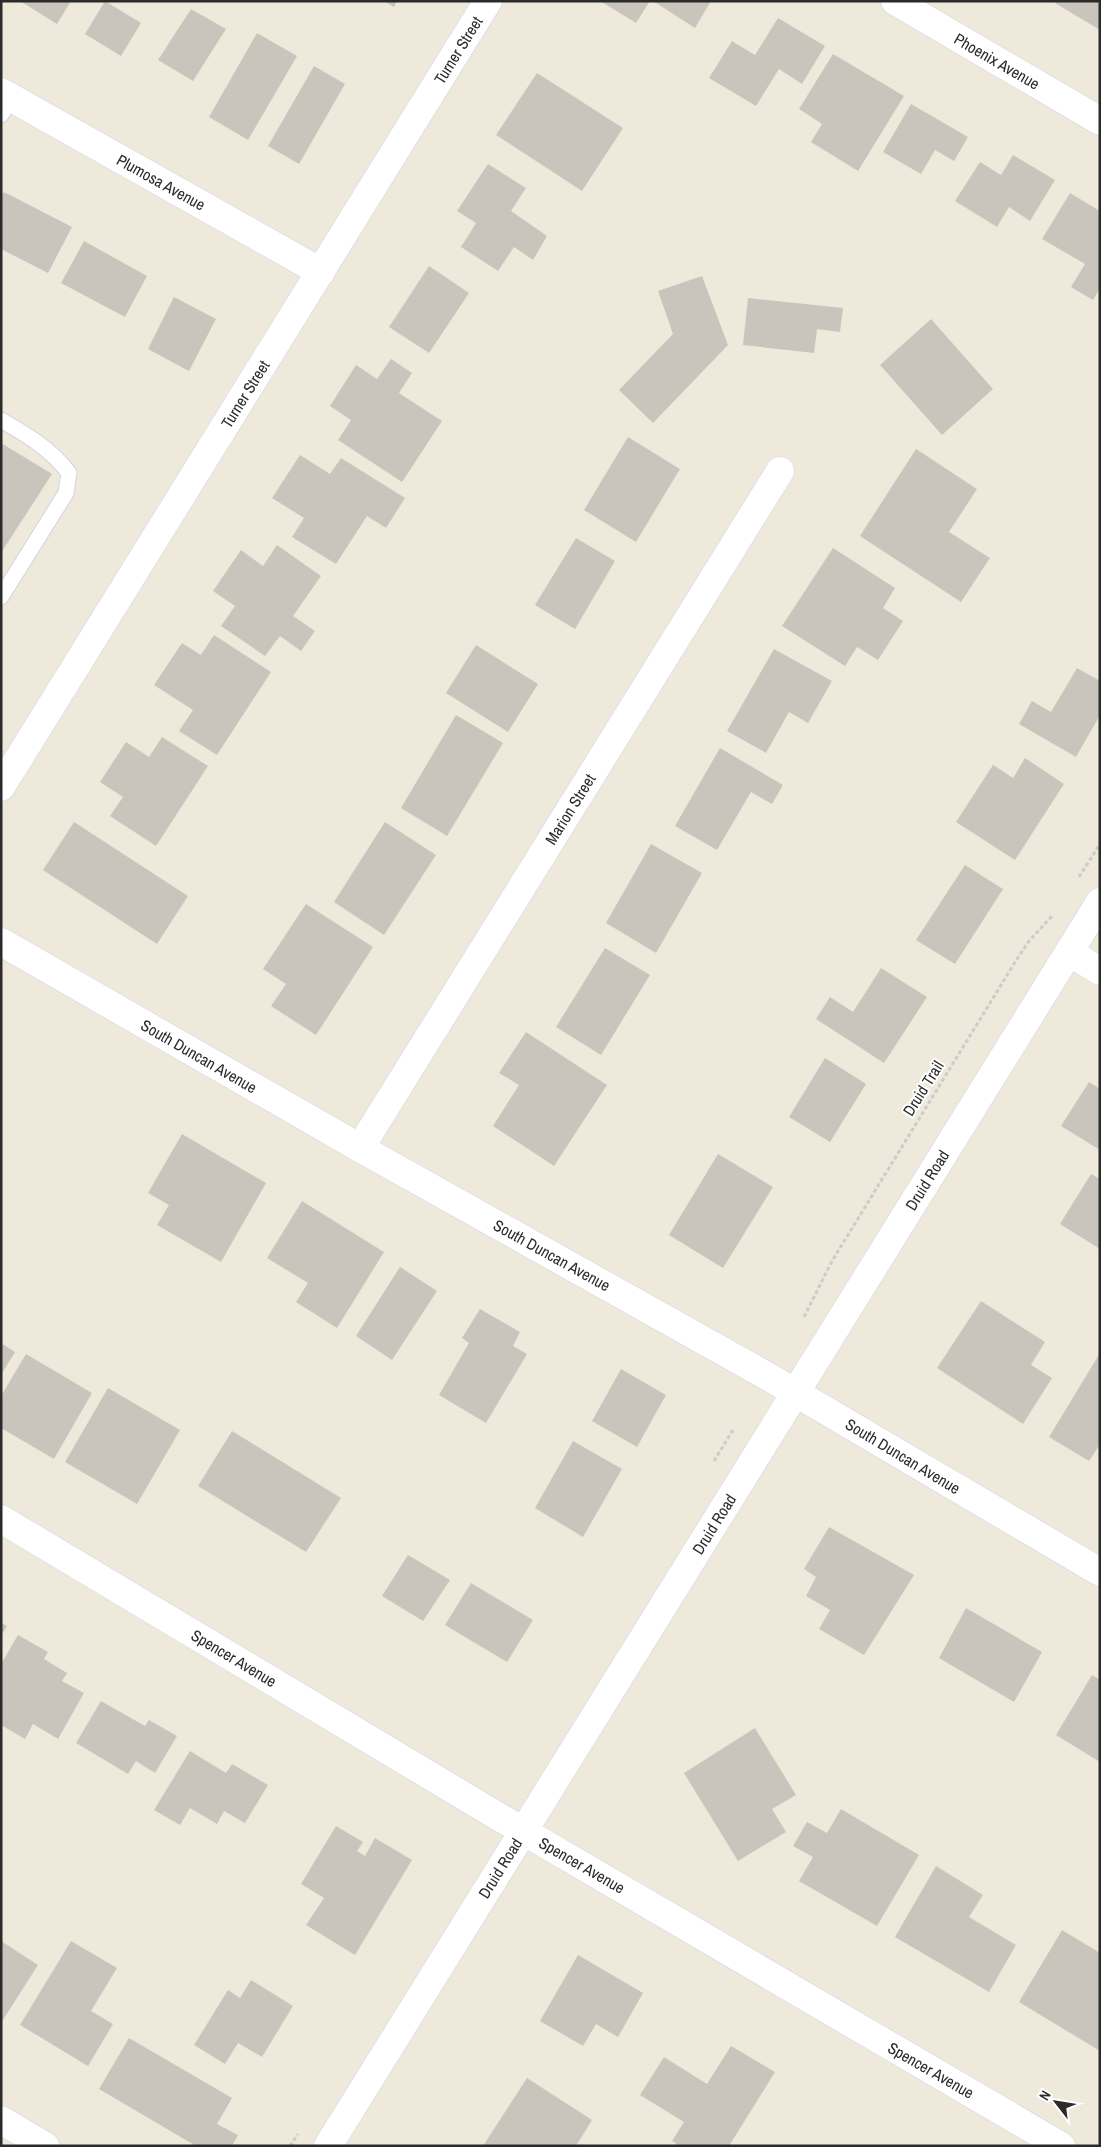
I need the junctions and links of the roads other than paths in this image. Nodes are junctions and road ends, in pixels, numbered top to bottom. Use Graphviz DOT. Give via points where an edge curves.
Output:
graph roads {
  1 [pos="488,1"];
  2 [pos="895,1"];
  3 [pos="5,102"];
  4 [pos="1100,121"];
  5 [pos="321,272"];
  6 [pos="1,420"];
  7 [pos="780,471"];
  8 [pos="1,597"];
  9 [pos="1,787"];
  10 [pos="1100,902"];
  11 [pos="1,942"];
  12 [pos="1069,952"];
  13 [pos="1100,971"];
  14 [pos="360,1148"];
  15 [pos="795,1392"];
  16 [pos="1,1519"];
  17 [pos="1100,1572"];
  18 [pos="524,1831"];
  19 [pos="1,2120"];
  20 [pos="45,2146"];
  21 [pos="328,2146"];
  22 [pos="1061,2146"];
  1 -- 5 [label="street, Turner Street"];
  2 -- 4 [label="street, Phoenix Avenue"];
  3 -- 5 [label="street, Plumosa Avenue"];
  5 -- 9 [label="street, Turner Street"];
  6 -- 8 [label="lane" via="34,438 59,459 69,473 66,493"];
  7 -- 14 [label="street, Marion Street"];
  10 -- 12 [label="street, Druid Road"];
  11 -- 14 [label="street, South Duncan Avenue"];
  12 -- 13 [label="street"];
  12 -- 15 [label="street, Druid Road"];
  14 -- 15 [label="street, South Duncan Avenue"];
  15 -- 17 [label="street, South Duncan Avenue"];
  15 -- 18 [label="street, Druid Road"];
  16 -- 18 [label="street, Spencer Avenue"];
  18 -- 21 [label="street, Druid Road"];
  18 -- 22 [label="street, Spencer Avenue"];
  19 -- 20 [label="street"];
}
